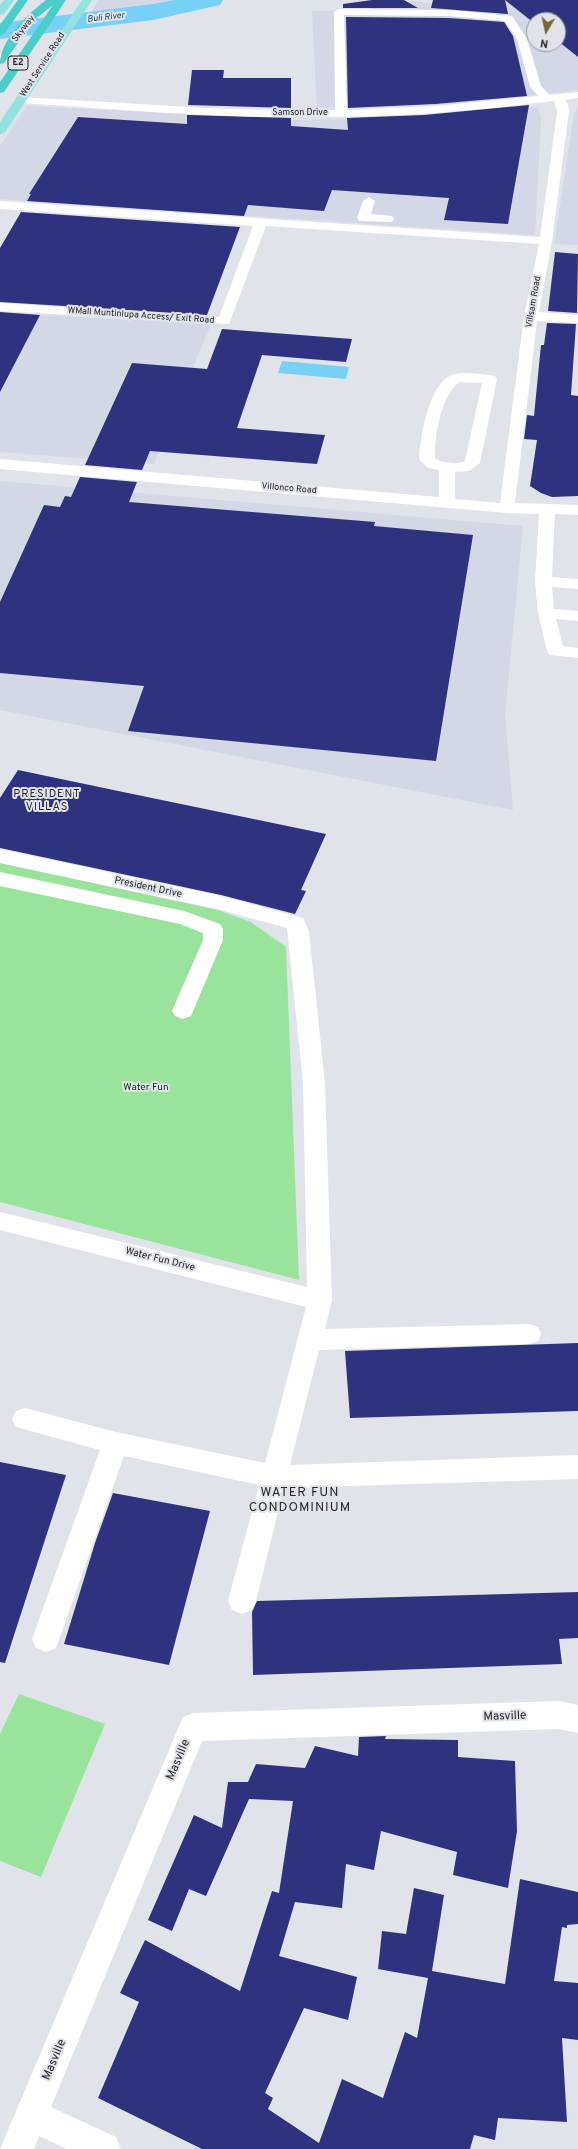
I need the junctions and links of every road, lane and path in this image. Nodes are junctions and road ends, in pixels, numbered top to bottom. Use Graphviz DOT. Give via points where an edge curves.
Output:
graph roads {
  1 [pos="9,0"];
  2 [pos="19,0"];
  3 [pos="23,0"];
  4 [pos="30,0"];
  5 [pos="52,0"];
  6 [pos="61,0"];
  7 [pos="87,0"];
  8 [pos="0,12"];
  9 [pos="14,17"];
  10 [pos="2,29"];
  11 [pos="0,37"];
  12 [pos="0,57"];
  13 [pos="21,58"];
  14 [pos="0,61"];
  15 [pos="0,90"];
  16 [pos="578,95"];
  17 [pos="552,98"];
  18 [pos="341,99"];
  19 [pos="356,99"];
  20 [pos="20,100"];
  21 [pos="341,113"];
  22 [pos="0,131"];
  23 [pos="369,201"];
  24 [pos="0,205"];
  25 [pos="261,222"];
  26 [pos="547,235"];
  27 [pos="0,307"];
  28 [pos="531,316"];
  29 [pos="578,319"];
  30 [pos="0,464"];
  31 [pos="446,467"];
  32 [pos="447,503"];
  33 [pos="507,508"];
  34 [pos="547,510"];
  35 [pos="578,510"];
  36 [pos="543,581"];
  37 [pos="578,584"];
  38 [pos="546,613"];
  39 [pos="578,616"];
  40 [pos="578,653"];
  41 [pos="0,856"];
  42 [pos="0,879"];
  43 [pos="183,1011"];
  44 [pos="0,1221"];
  45 [pos="320,1300"];
  46 [pos="530,1334"];
  47 [pos="310,1340"];
  48 [pos="25,1419"];
  49 [pos="116,1443"];
  50 [pos="578,1467"];
  51 [pos="275,1476"];
  52 [pos="242,1601"];
  53 [pos="46,1639"];
  54 [pos="578,1719"];
  55 [pos="32,2115"];
  56 [pos="17,2149"];
  57 [pos="104,2149"];
  1 -- 8 [label="main road"];
  2 -- 9 [label="highway, Skyway"];
  3 -- 10 [label="highway"];
  4 -- 9 [label="highway, Skyway"];
  5 -- 14 [label="highway, Skyway / E2" via="30,18"];
  6 -- 13 [label="highway, E2"];
  7 -- 20 [label="main road, West Service Road"];
  9 -- 11 [label="highway, Skyway"];
  12 -- 13 [label="street"];
  13 -- 15 [label="highway, E2"];
  16 -- 17 [label="street, Samson Drive"];
  17 -- 18 [label="street" via="532,88 522,39 508,18 449,13 339,12"];
  17 -- 21 [label="street, Samson Drive" via="457,109"];
  17 -- 26 [label="street, Villsam Road" via="562,104 563,112"];
  18 -- 19 [label="street"];
  18 -- 21 [label="street"];
  20 -- 21 [label="street, Samson Drive" via="254,113"];
  20 -- 22 [label="main road, West Service Road"];
  23 -- 26 [label="street" via="363,218"];
  24 -- 25 [label="street"];
  25 -- 26 [label="street"];
  25 -- 27 [label="street, WMall Muntinlupa Access/ Exit Road" via="224,321"];
  26 -- 28 [label="street, Villsam Road"];
  28 -- 29 [label="street"];
  28 -- 33 [label="street, Villsam Road"];
  30 -- 32 [label="street, Villonco Road"];
  31 -- 31 [label="street" via="464,468 472,463 490,379 456,378 446,387 432,422 427,453 431,464"];
  31 -- 32 [label="street"];
  32 -- 33 [label="street, Villonco Road"];
  33 -- 34 [label="street, Villonco Road"];
  34 -- 35 [label="street, Villonco Road"];
  34 -- 36 [label="street"];
  36 -- 37 [label="street"];
  36 -- 38 [label="street"];
  38 -- 39 [label="street"];
  38 -- 40 [label="street" via="556,651"];
  41 -- 45 [label="street, President Drive" via="221,903 296,922 314,1083"];
  42 -- 43 [label="street" via="184,918 213,929 213,940"];
  44 -- 45 [label="street, Water Fun Drive"];
  45 -- 47 [label="street"];
  46 -- 47 [label="street"];
  47 -- 51 [label="street"];
  48 -- 49 [label="street"];
  49 -- 51 [label="street"];
  49 -- 53 [label="street"];
  50 -- 51 [label="street"];
  51 -- 52 [label="street"];
  54 -- 55 [label="street, Masville" via="559,1715 193,1727"];
  55 -- 56 [label="street, Masville"];
  55 -- 57 [label="street"];
}
